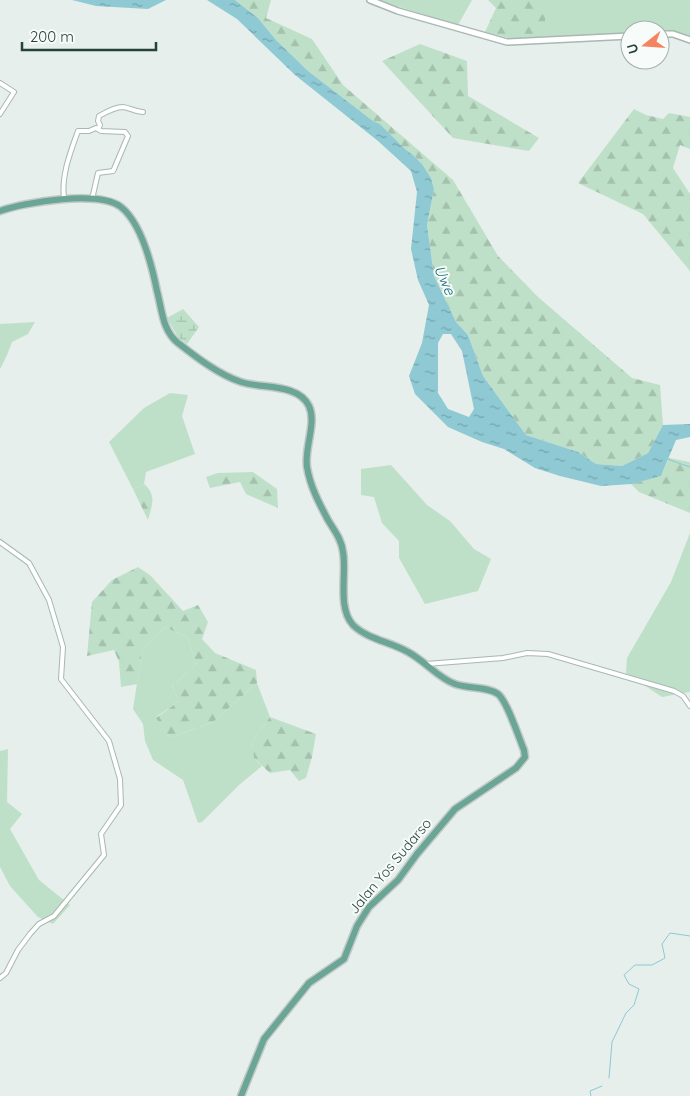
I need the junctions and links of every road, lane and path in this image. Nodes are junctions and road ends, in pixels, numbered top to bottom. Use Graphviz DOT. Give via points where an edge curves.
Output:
graph roads {
  1 [pos="370,0"];
  2 [pos="670,34"];
  3 [pos="620,36"];
  4 [pos="690,40"];
  5 [pos="0,83"];
  6 [pos="143,112"];
  7 [pos="0,114"];
  8 [pos="98,129"];
  9 [pos="92,198"];
  10 [pos="64,200"];
  11 [pos="0,211"];
  12 [pos="0,542"];
  13 [pos="426,664"];
  14 [pos="690,706"];
  15 [pos="0,978"];
  16 [pos="240,1096"];
  1 -- 3 [label="street" via="507,42"];
  2 -- 4 [label="street"];
  5 -- 7 [label="street" via="14,92"];
  6 -- 8 [label="street" via="123,107 110,110 99,116"];
  8 -- 9 [label="street" via="125,132 128,136 113,171 98,173"];
  8 -- 10 [label="street" via="78,131 66,168"];
  9 -- 10 [label="main road, Jalan Yos Sudarso"];
  9 -- 13 [label="main road, Jalan Yos Sudarso" via="120,206 131,220 145,247 166,327 175,341 233,379 296,393 307,402 312,419 307,465 319,504 343,548 344,594 352,624"];
  10 -- 11 [label="main road, Jalan Yos Sudarso"];
  12 -- 15 [label="street" via="29,563 49,600 63,647 61,679 109,742 120,779 121,805 101,834 104,855 54,916 38,924"];
  13 -- 14 [label="street" via="527,653 548,654 674,691 683,696"];
  13 -- 16 [label="main road, Jalan Yos Sudarso" via="451,682 499,695 525,756 516,768 455,809 398,880 369,907 357,926 344,959 309,983 270,1031 257,1053"];
}
